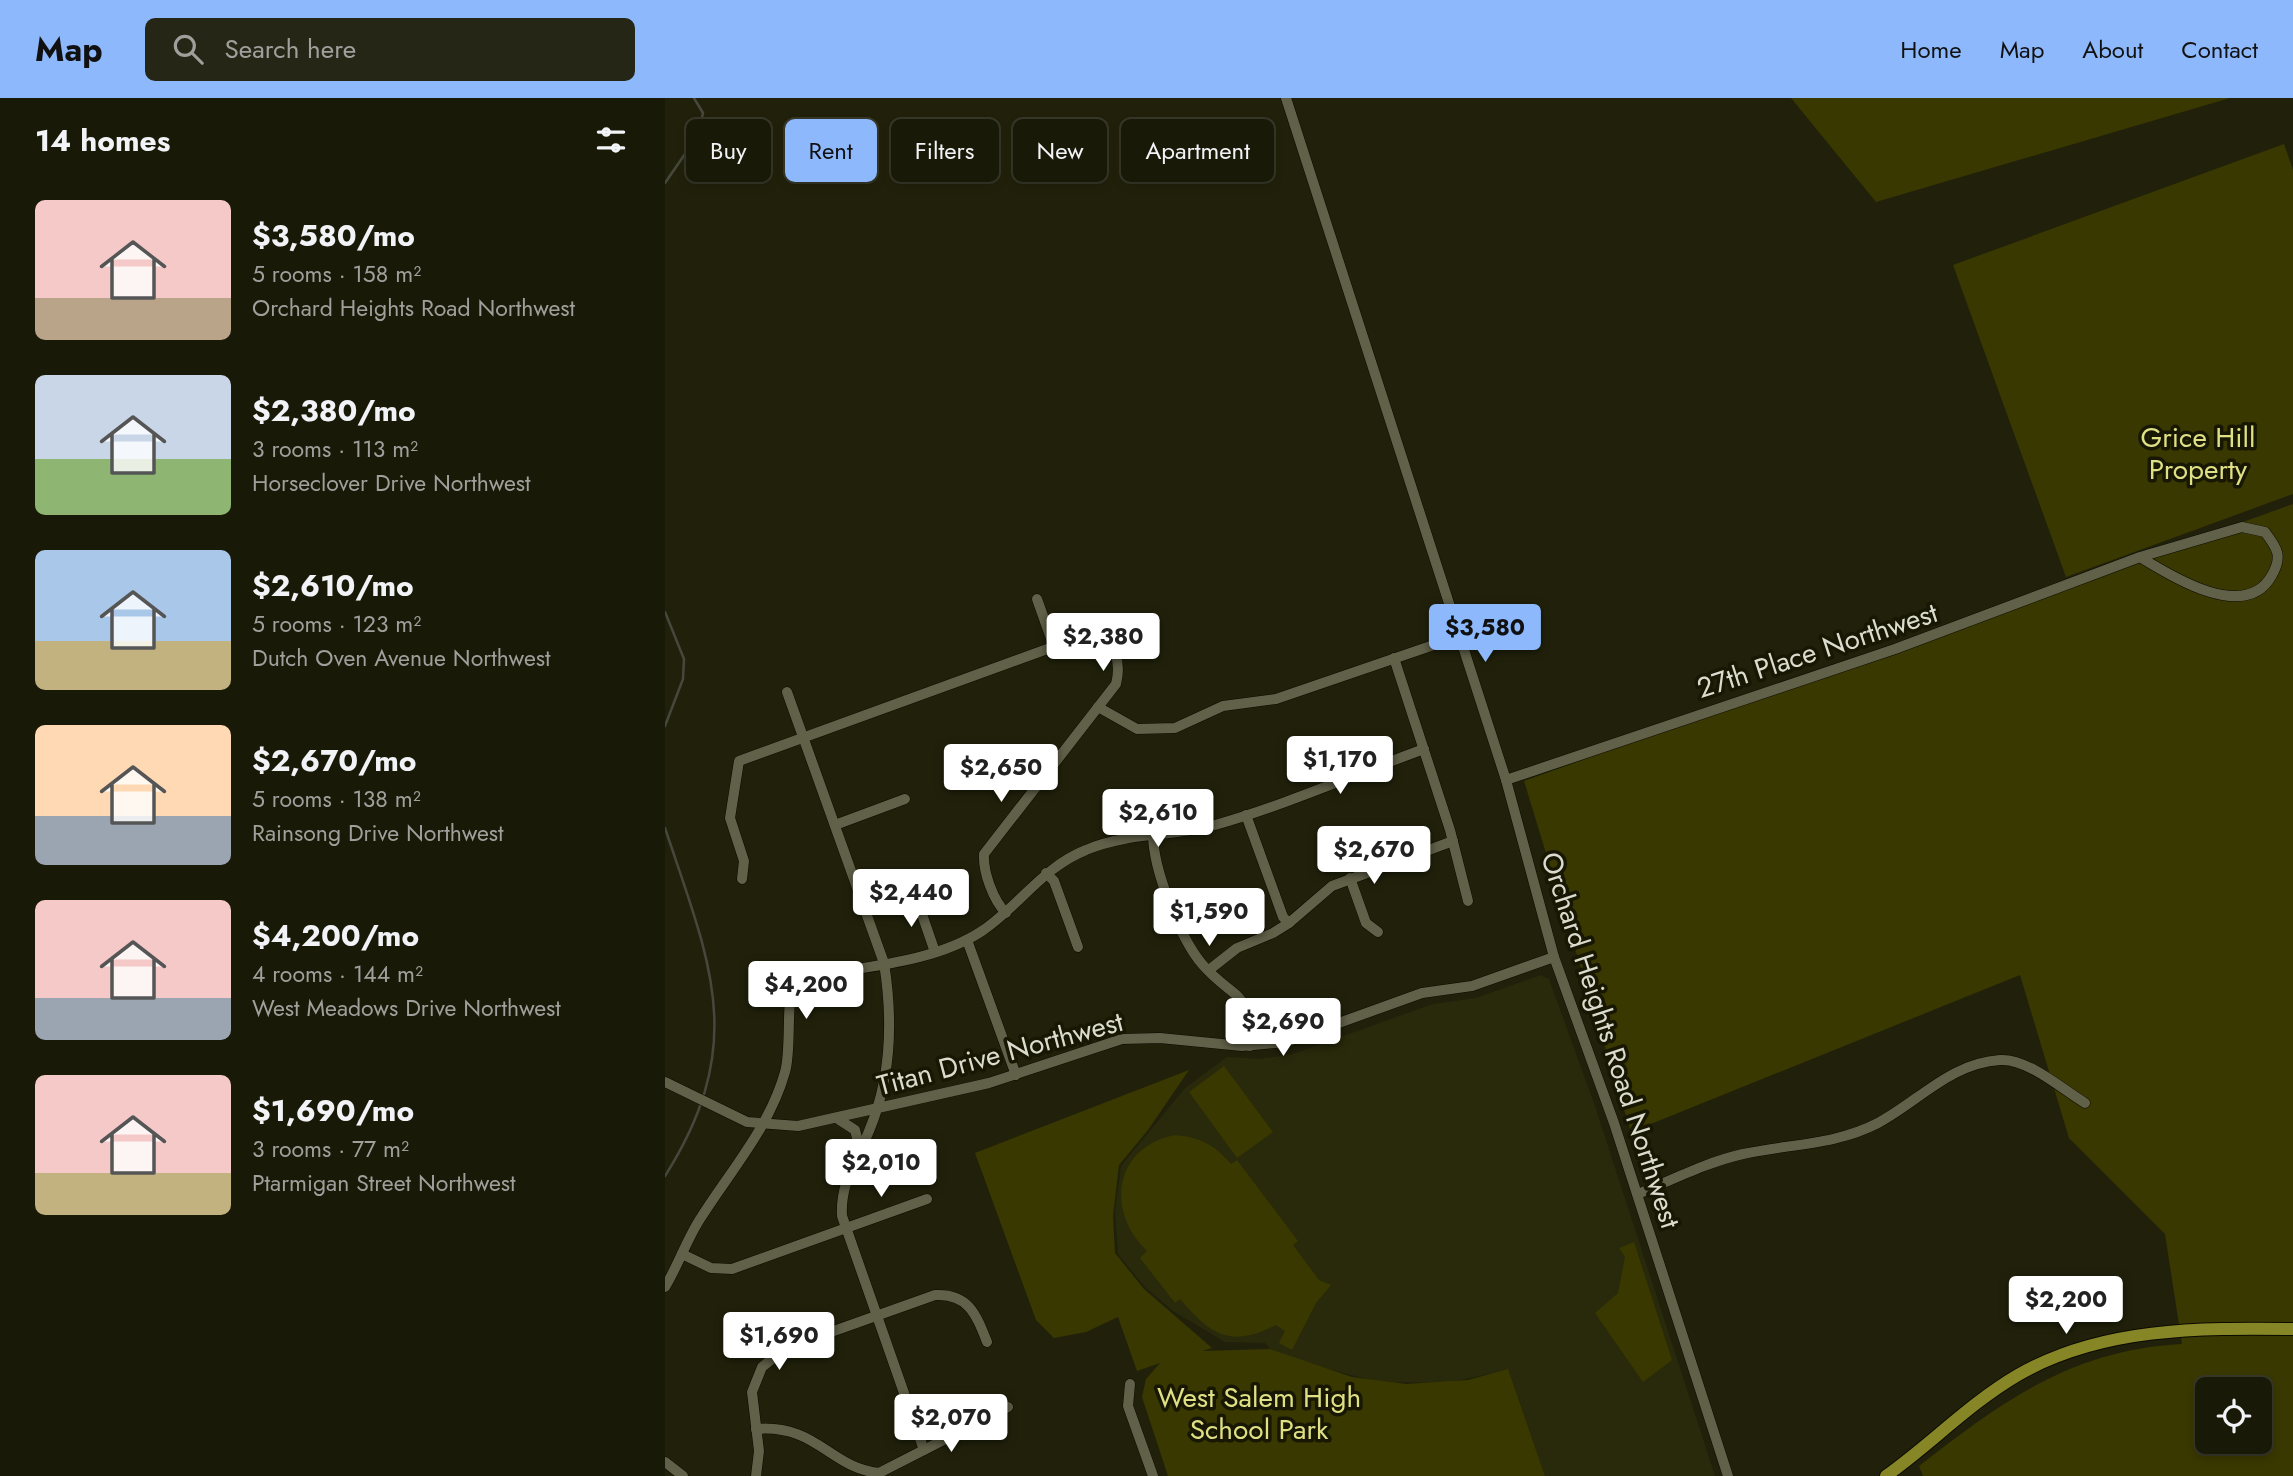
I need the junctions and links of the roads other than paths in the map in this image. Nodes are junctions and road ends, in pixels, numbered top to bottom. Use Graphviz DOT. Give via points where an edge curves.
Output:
graph roads {
  1 [pos="1286,98"];
  2 [pos="2140,557"];
  3 [pos="1037,599"];
  4 [pos="1460,636"];
  5 [pos="1053,644"];
  6 [pos="1394,658"];
  7 [pos="787,692"];
  8 [pos="1098,707"];
  9 [pos="803,736"];
  10 [pos="1424,749"];
  11 [pos="1506,780"];
  12 [pos="905,799"];
  13 [pos="1246,815"];
  14 [pos="835,825"];
  15 [pos="1153,834"];
  16 [pos="1453,841"];
  17 [pos="1046,873"];
  18 [pos="1350,878"];
  19 [pos="742,879"];
  20 [pos="916,897"];
  21 [pos="1468,901"];
  22 [pos="1006,913"];
  23 [pos="1289,923"];
  24 [pos="1378,932"];
  25 [pos="967,940"];
  26 [pos="1078,947"];
  27 [pos="935,952"];
  28 [pos="1554,957"];
  29 [pos="884,963"];
  30 [pos="1209,970"];
  31 [pos="1250,1046"];
  32 [pos="1016,1075"];
  33 [pos="665,1082"];
  34 [pos="2085,1102"];
  35 [pos="876,1111"];
  36 [pos="838,1119"];
  37 [pos="763,1125"];
  38 [pos="860,1150"];
  39 [pos="1638,1194"];
  40 [pos="927,1199"];
  41 [pos="845,1228"];
  42 [pos="681,1254"];
  43 [pos="665,1287"];
  44 [pos="876,1316"];
  45 [pos="2293,1329"];
  46 [pos="987,1342"];
  47 [pos="1130,1384"];
  48 [pos="1008,1407"];
  49 [pos="756,1429"];
  50 [pos="924,1450"];
  51 [pos="665,1462"];
  52 [pos="880,1475"];
  53 [pos="683,1476"];
  54 [pos="757,1476"];
  55 [pos="1153,1476"];
  56 [pos="1728,1476"];
  57 [pos="1886,1476"];
  1 -- 4 [label="street, Orchard Heights Road Northwest"];
  2 -- 2 [label="street, 27th Place Northwest" via="2177,580 2218,594 2247,597 2269,582 2279,563 2278,550 2265,532 2242,527"];
  2 -- 11 [label="street, 27th Place Northwest" via="1921,640"];
  3 -- 5 [label="street"];
  4 -- 6 [label="street"];
  4 -- 11 [label="street, Orchard Heights Road Northwest"];
  5 -- 8 [label="street" via="1089,631 1105,635 1118,674"];
  5 -- 9 [label="street"];
  6 -- 8 [label="street" via="1276,699 1223,706 1175,728 1137,729"];
  6 -- 10 [label="street"];
  7 -- 9 [label="street"];
  8 -- 22 [label="street" via="984,854 999,906"];
  9 -- 14 [label="street"];
  9 -- 19 [label="street" via="744,758 736,768 730,818 744,861"];
  10 -- 13 [label="street"];
  10 -- 16 [label="street"];
  11 -- 28 [label="street, Orchard Heights Road Northwest"];
  12 -- 14 [label="street"];
  13 -- 15 [label="street" via="1192,831"];
  13 -- 23 [label="street"];
  14 -- 29 [label="street"];
  15 -- 17 [label="street" via="1103,843"];
  15 -- 30 [label="street" via="1156,860 1183,934"];
  16 -- 18 [label="street"];
  16 -- 21 [label="street"];
  17 -- 22 [label="street"];
  17 -- 26 [label="street" via="1054,881"];
  18 -- 23 [label="street" via="1319,894"];
  18 -- 24 [label="street" via="1366,923"];
  20 -- 27 [label="street"];
  22 -- 25 [label="street"];
  23 -- 30 [label="street" via="1237,948"];
  25 -- 27 [label="street"];
  25 -- 32 [label="street"];
  27 -- 29 [label="street"];
  28 -- 31 [label="street, Titan Drive Northwest" via="1472,986 1422,993 1286,1042"];
  28 -- 39 [label="street, Orchard Heights Road Northwest"];
  29 -- 35 [label="street" via="890,1043"];
  29 -- 37 [label="street" via="795,983 789,995 786,1069"];
  30 -- 31 [label="street" via="1248,1008"];
  31 -- 32 [label="street, Titan Drive Northwest" via="1122,1039"];
  32 -- 35 [label="street, Titan Drive Northwest"];
  33 -- 37 [label="street, Titan Drive Northwest" via="733,1117"];
  34 -- 39 [label="street" via="2024,1064 1980,1062 1950,1075 1877,1124 1857,1132 1727,1158"];
  35 -- 36 [label="street, Titan Drive Northwest"];
  35 -- 38 [label="street"];
  36 -- 37 [label="street, Titan Drive Northwest" via="798,1126"];
  36 -- 38 [label="street" via="855,1130"];
  37 -- 42 [label="street" via="701,1216"];
  38 -- 41 [label="street" via="843,1189"];
  39 -- 56 [label="street, Orchard Heights Road Northwest"];
  40 -- 41 [label="street"];
  41 -- 42 [label="street" via="732,1269 711,1268"];
  41 -- 44 [label="street"];
  42 -- 43 [label="street"];
  44 -- 46 [label="street" via="949,1294 973,1310"];
  44 -- 49 [label="street" via="773,1356 756,1377 752,1392"];
  44 -- 50 [label="street"];
  45 -- 57 [label="main road" via="2158,1332 2063,1354 2003,1385"];
  47 -- 55 [label="street" via="1128,1406"];
  48 -- 50 [label="street"];
  49 -- 52 [label="street" via="796,1432 856,1468"];
  49 -- 54 [label="street"];
  50 -- 52 [label="street"];
  51 -- 53 [label="street"];
}
